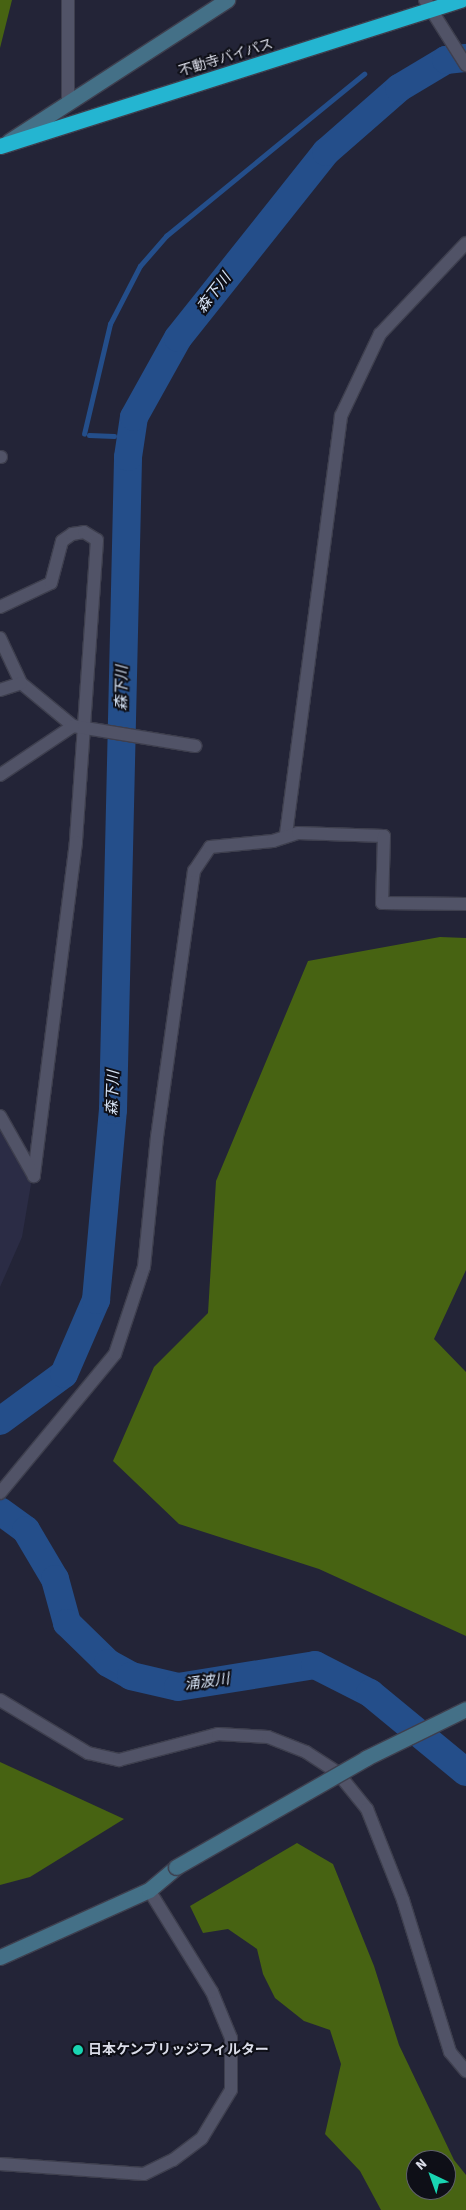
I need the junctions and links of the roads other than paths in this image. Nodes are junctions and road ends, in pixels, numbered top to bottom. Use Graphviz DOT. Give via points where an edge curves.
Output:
graph roads {
  1 [pos="68,0"];
  2 [pos="227,0"];
  3 [pos="462,0"];
  4 [pos="429,6"];
  5 [pos="466,65"];
  6 [pos="68,101"];
  7 [pos="4,144"];
  8 [pos="466,244"];
  9 [pos="0,607"];
  10 [pos="0,638"];
  11 [pos="21,683"];
  12 [pos="0,690"];
  13 [pos="84,729"];
  14 [pos="190,745"];
  15 [pos="0,775"];
  16 [pos="286,834"];
  17 [pos="466,904"];
  18 [pos="0,1116"];
  19 [pos="3,1490"];
  20 [pos="0,1700"];
  21 [pos="466,1709"];
  22 [pos="149,1890"];
  23 [pos="0,1957"];
  24 [pos="466,2071"];
  25 [pos="0,2164"];
  1 -- 6 [label="street"];
  2 -- 6 [label="street"];
  3 -- 4 [label="highway, 不動寺バイパス"];
  4 -- 5 [label="street"];
  4 -- 7 [label="highway, 不動寺バイパス"];
  6 -- 7 [label="street"];
  8 -- 16 [label="street" via="380,334 341,416"];
  9 -- 13 [label="street" via="51,583 62,541 72,534 84,532 98,540"];
  10 -- 11 [label="street"];
  11 -- 12 [label="street"];
  11 -- 13 [label="street"];
  13 -- 14 [label="street"];
  13 -- 15 [label="street"];
  13 -- 18 [label="street" via="65,944 34,1176"];
  16 -- 17 [label="street" via="384,836 382,903"];
  16 -- 19 [label="street" via="273,841 210,847 194,870 157,1137 144,1266 115,1354"];
  20 -- 24 [label="street" via="88,1753 111,1758 218,1734 268,1737 306,1752 336,1772 367,1809 403,1900 450,2052"];
  21 -- 22 [label="street, bridge" via="366,1758 176,1867"];
  22 -- 23 [label="street"];
  22 -- 25 [label="street" via="212,1992 231,2038 231,2090 202,2138 173,2160 144,2174"];
}
